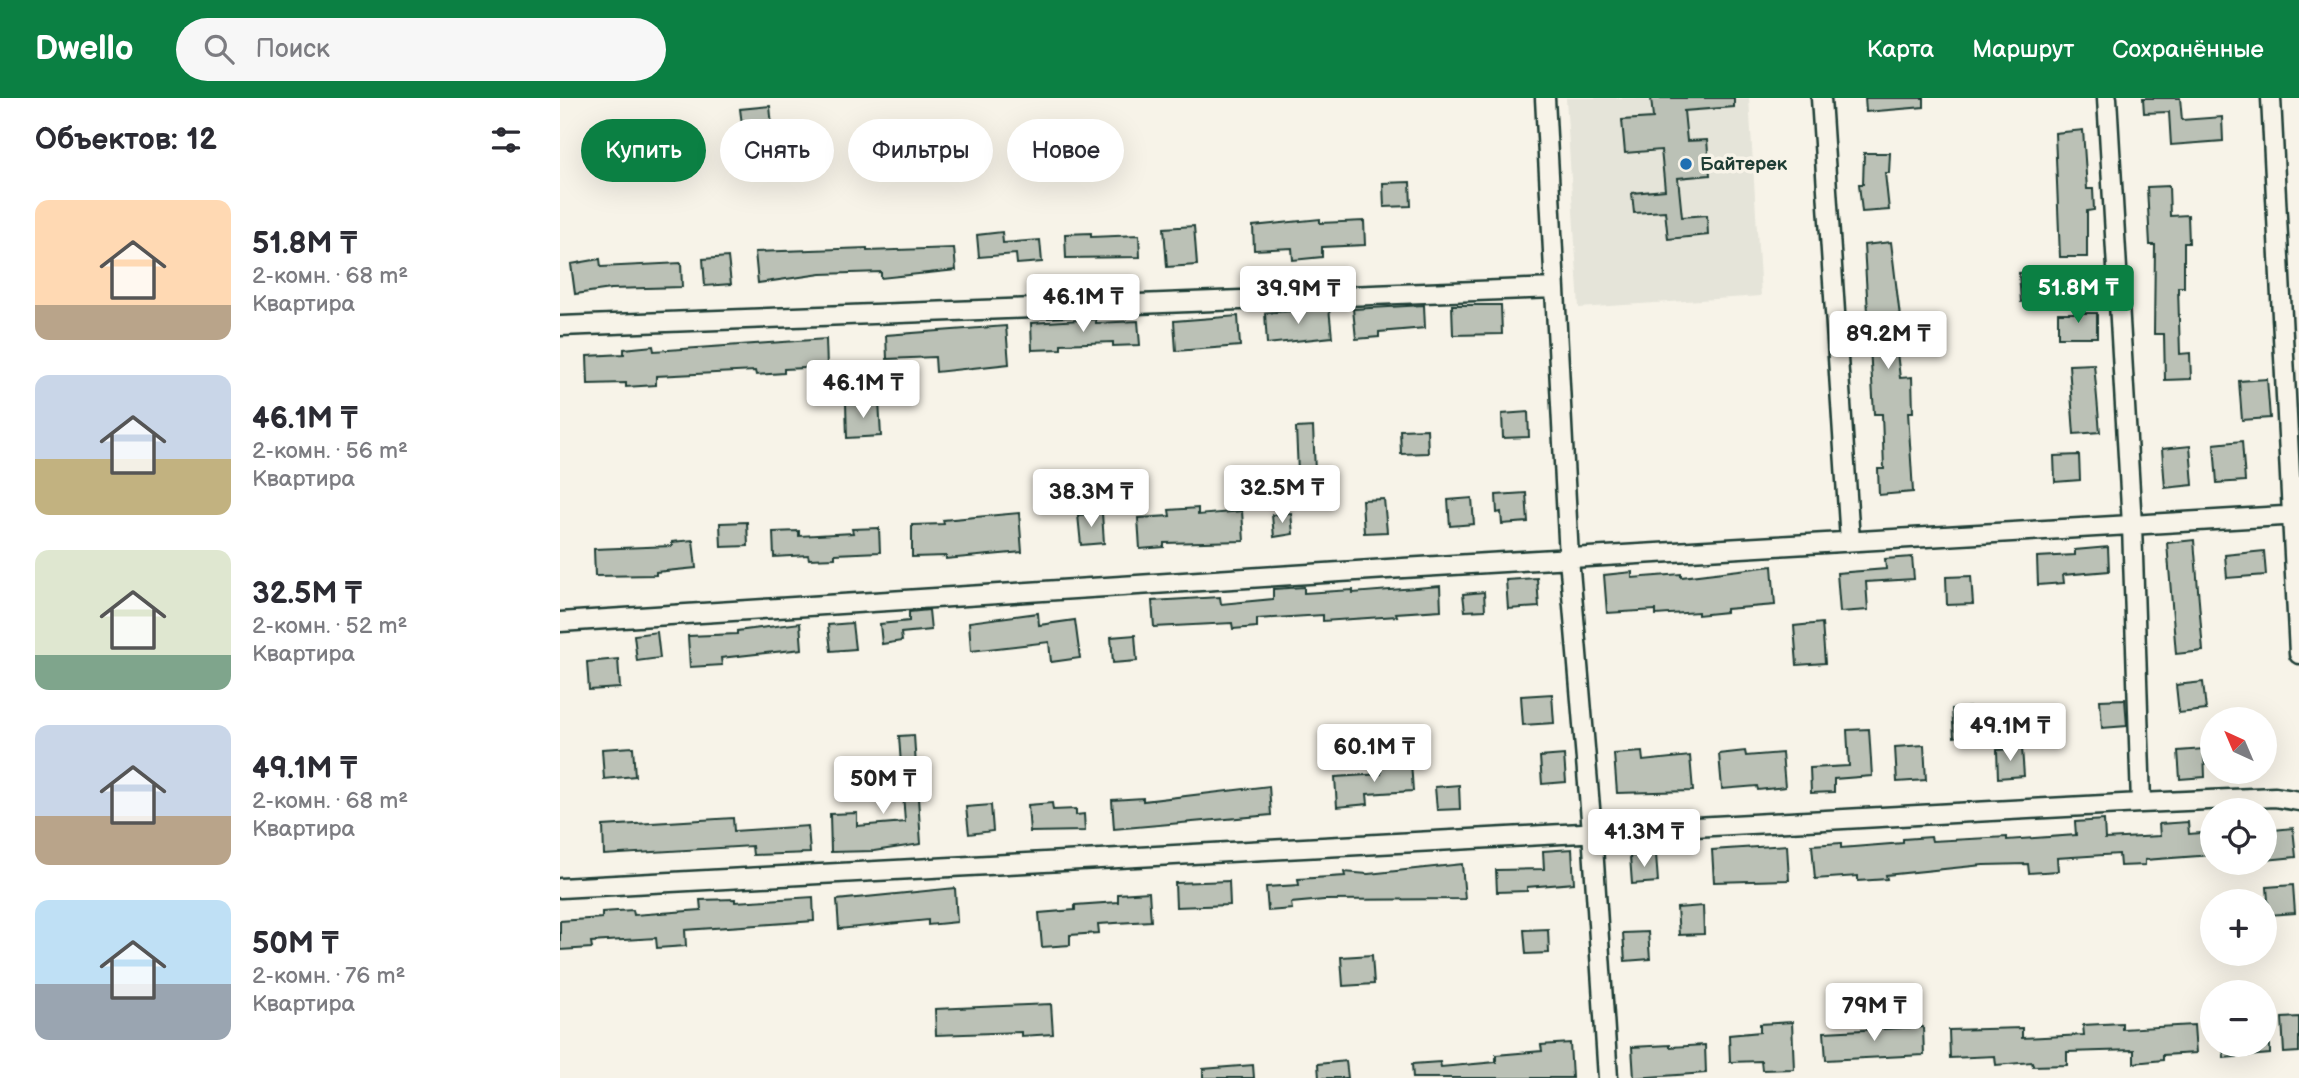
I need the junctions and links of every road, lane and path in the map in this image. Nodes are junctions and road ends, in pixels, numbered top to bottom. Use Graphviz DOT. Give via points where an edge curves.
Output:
graph roads {
  1 [pos="1545,98"];
  2 [pos="1821,98"];
  3 [pos="2107,98"];
  4 [pos="2272,98"];
  5 [pos="1555,288"];
  6 [pos="560,326"];
  7 [pos="2295,515"];
  8 [pos="2132,525"];
  9 [pos="1850,541"];
  10 [pos="1569,558"];
  11 [pos="560,622"];
  12 [pos="2299,654"];
  13 [pos="2299,802"];
  14 [pos="2141,803"];
  15 [pos="1592,831"];
  16 [pos="560,888"];
  17 [pos="1608,1078"];
  1 -- 5 [label="street"];
  2 -- 9 [label="street"];
  3 -- 8 [label="street"];
  4 -- 7 [label="street"];
  5 -- 6 [label="street"];
  5 -- 10 [label="street"];
  7 -- 8 [label="street"];
  7 -- 12 [label="street"];
  8 -- 9 [label="street"];
  8 -- 14 [label="street"];
  9 -- 10 [label="street"];
  10 -- 11 [label="street"];
  10 -- 15 [label="street"];
  13 -- 14 [label="street" via="2275,797"];
  14 -- 15 [label="street"];
  15 -- 16 [label="street"];
  15 -- 17 [label="street"];
}
